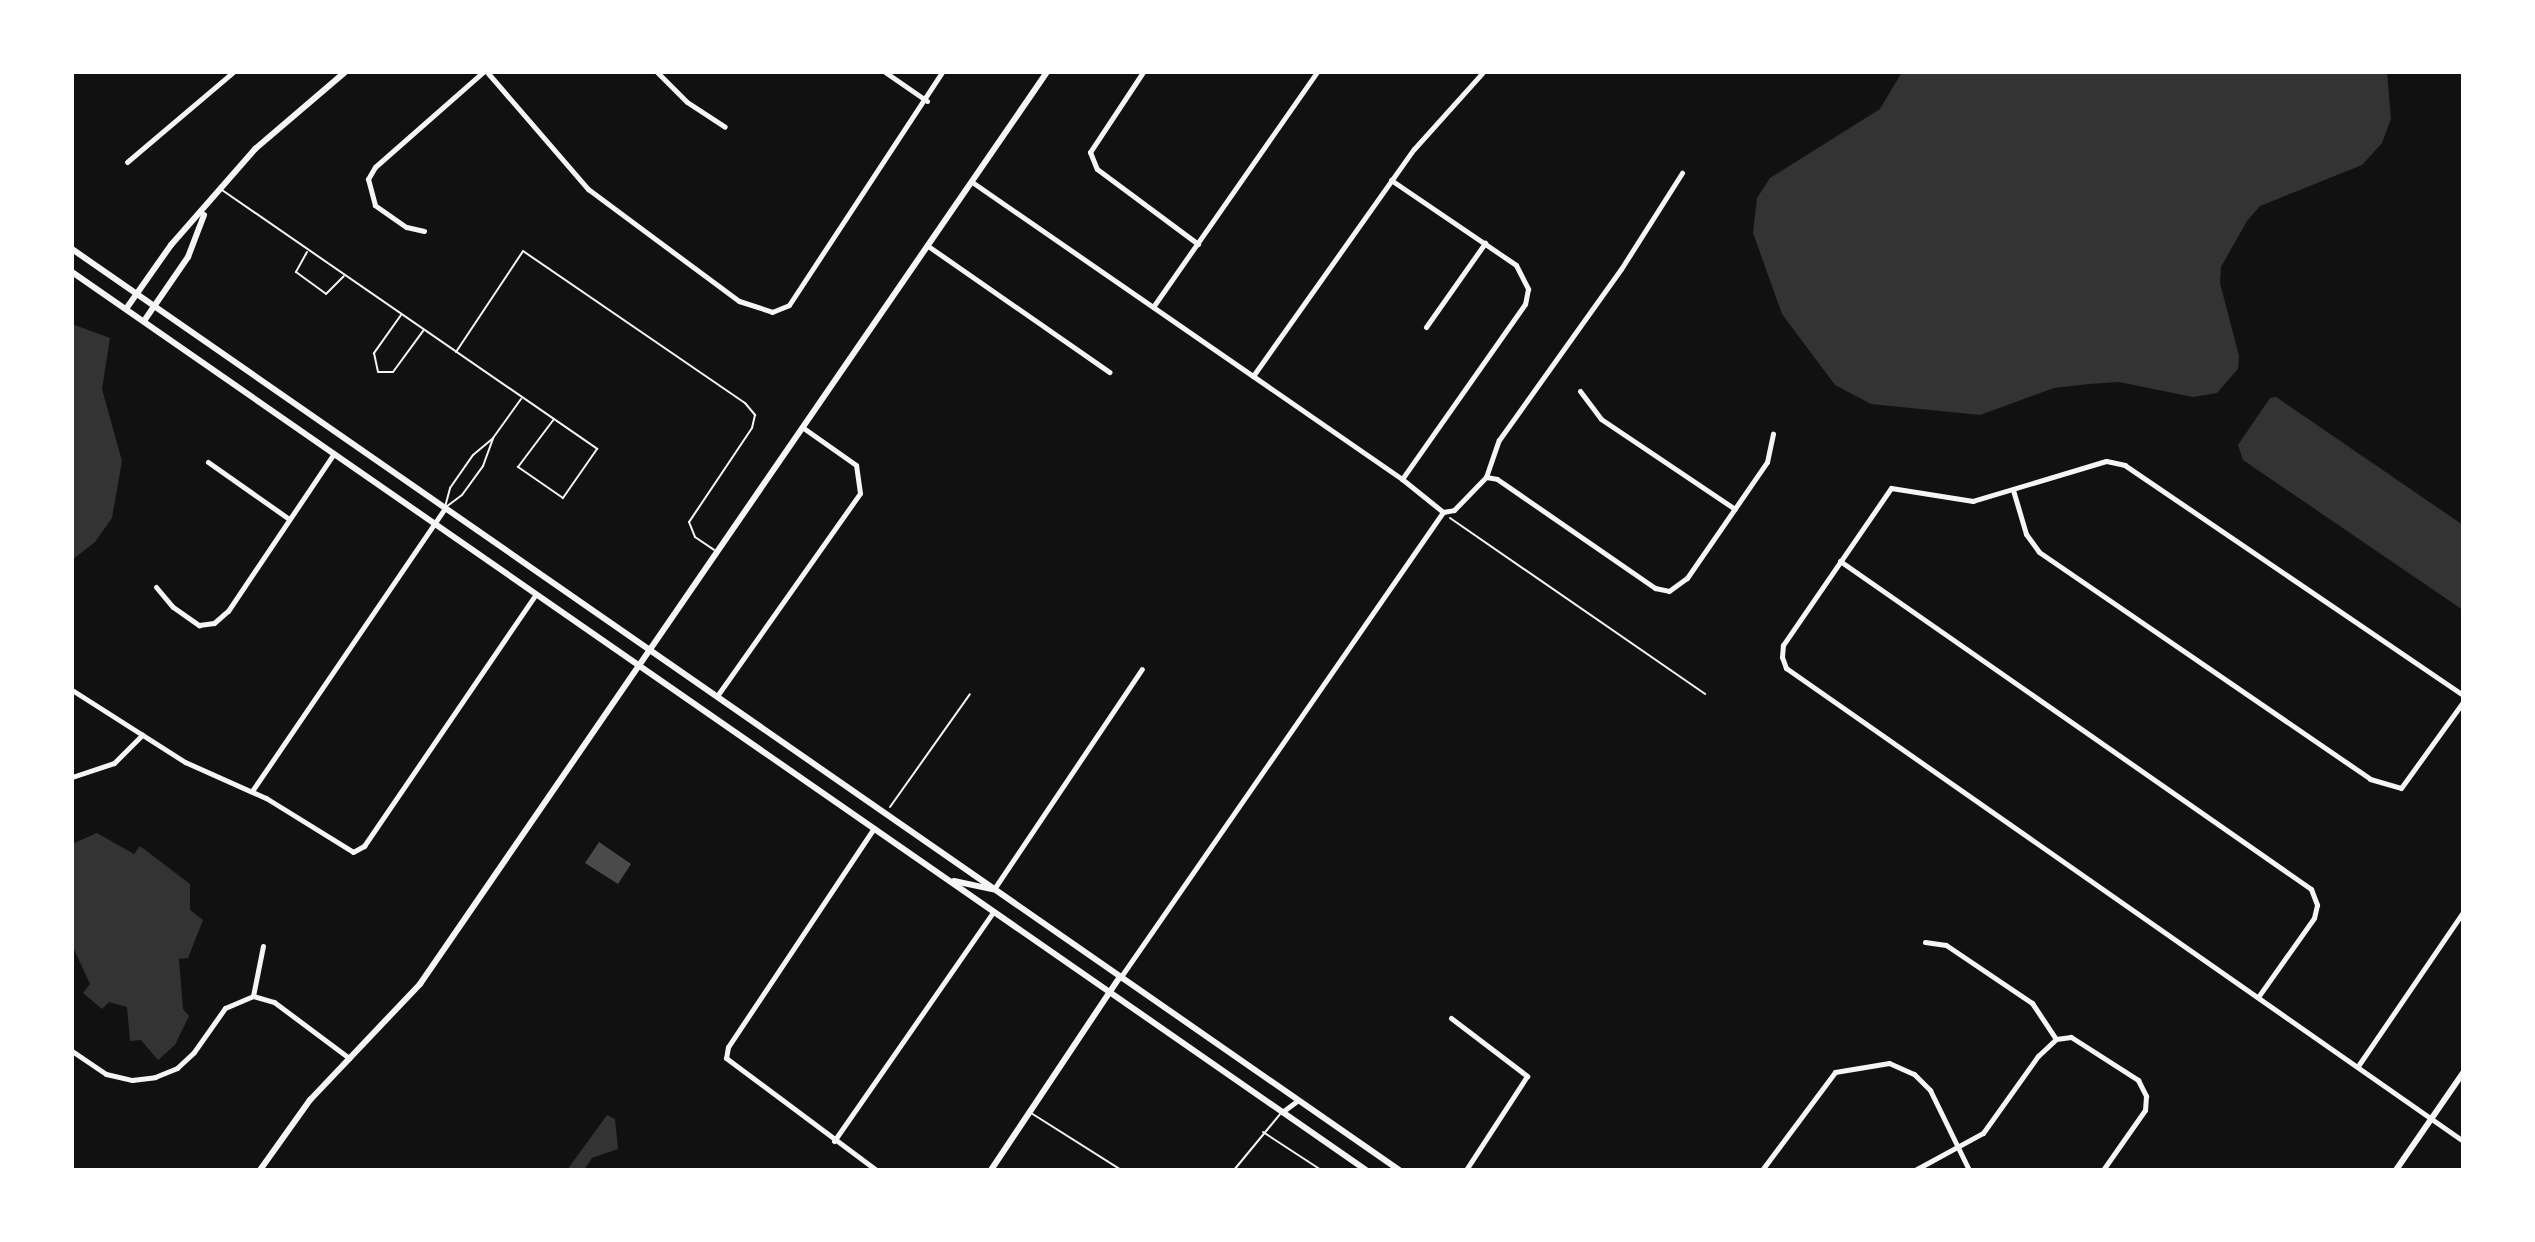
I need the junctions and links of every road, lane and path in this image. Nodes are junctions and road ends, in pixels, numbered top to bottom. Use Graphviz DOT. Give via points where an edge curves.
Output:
graph roads {
  1 [pos="233,72"];
  2 [pos="345,72"];
  3 [pos="485,72"];
  4 [pos="657,72"];
  5 [pos="885,72"];
  6 [pos="942,72"];
  7 [pos="1047,72"];
  8 [pos="1143,72"];
  9 [pos="1317,72"];
  10 [pos="1483,72"];
  11 [pos="927,101"];
  12 [pos="725,127"];
  13 [pos="127,162"];
  14 [pos="1682,173"];
  15 [pos="1391,180"];
  16 [pos="972,182"];
  17 [pos="221,189"];
  18 [pos="205,211"];
  19 [pos="424,231"];
  20 [pos="1485,243"];
  21 [pos="1198,244"];
  22 [pos="928,246"];
  23 [pos="72,249"];
  24 [pos="308,250"];
  25 [pos="72,272"];
  26 [pos="344,275"];
  27 [pos="137,293"];
  28 [pos="155,306"];
  29 [pos="1153,307"];
  30 [pos="126,309"];
  31 [pos="401,315"];
  32 [pos="144,321"];
  33 [pos="1426,327"];
  34 [pos="423,330"];
  35 [pos="455,353"];
  36 [pos="1109,372"];
  37 [pos="1253,376"];
  38 [pos="1580,391"];
  39 [pos="521,398"];
  40 [pos="554,419"];
  41 [pos="802,427"];
  42 [pos="1773,434"];
  43 [pos="493,438"];
  44 [pos="334,453"];
  45 [pos="208,462"];
  46 [pos="1486,477"];
  47 [pos="1402,479"];
  48 [pos="2013,490"];
  49 [pos="445,507"];
  50 [pos="1735,509"];
  51 [pos="1443,512"];
  52 [pos="289,519"];
  53 [pos="434,523"];
  54 [pos="716,552"];
  55 [pos="1840,561"];
  56 [pos="156,587"];
  57 [pos="536,594"];
  58 [pos="648,649"];
  59 [pos="638,664"];
  60 [pos="1142,669"];
  61 [pos="72,690"];
  62 [pos="970,694"];
  63 [pos="1705,694"];
  64 [pos="2463,695"];
  65 [pos="717,696"];
  66 [pos="2463,702"];
  67 [pos="142,735"];
  68 [pos="72,777"];
  69 [pos="252,791"];
  70 [pos="885,813"];
  71 [pos="874,828"];
  72 [pos="946,879"];
  73 [pos="994,889"];
  74 [pos="993,912"];
  75 [pos="2463,912"];
  76 [pos="1925,942"];
  77 [pos="263,946"];
  78 [pos="1119,978"];
  79 [pos="1109,994"];
  80 [pos="253,996"];
  81 [pos="2258,997"];
  82 [pos="1451,1018"];
  83 [pos="2056,1039"];
  84 [pos="72,1051"];
  85 [pos="349,1058"];
  86 [pos="2358,1066"];
  87 [pos="2463,1073"];
  88 [pos="1297,1101"];
  89 [pos="1030,1112"];
  90 [pos="1281,1113"];
  91 [pos="2431,1120"];
  92 [pos="1262,1131"];
  93 [pos="834,1141"];
  94 [pos="2463,1141"];
  95 [pos="1958,1147"];
  96 [pos="260,1170"];
  97 [pos="876,1170"];
  98 [pos="991,1170"];
  99 [pos="1121,1170"];
  100 [pos="1234,1170"];
  101 [pos="1321,1170"];
  102 [pos="1366,1170"];
  103 [pos="1399,1170"];
  104 [pos="1466,1170"];
  105 [pos="1762,1170"];
  106 [pos="1915,1170"];
  107 [pos="1969,1170"];
  108 [pos="2103,1170"];
  109 [pos="2396,1170"];
  1 -- 13 [label="street"];
  2 -- 17 [label="main road" via="272,133"];
  3 -- 11 [label="street" via="588,189 739,301 772,312 796,295"];
  3 -- 19 [label="street" via="375,167 368,179 375,205 406,227"];
  4 -- 12 [label="street" via="687,102"];
  5 -- 11 [label="street"];
  6 -- 11 [label="street"];
  7 -- 16 [label="main road"];
  8 -- 21 [label="street" via="1090,152 1097,169"];
  9 -- 21 [label="street"];
  10 -- 15 [label="street"];
  14 -- 46 [label="street" via="1499,440"];
  15 -- 20 [label="street"];
  15 -- 37 [label="street"];
  16 -- 22 [label="main road"];
  16 -- 29 [label="street"];
  17 -- 18 [label="main road"];
  17 -- 24 [label="lane"];
  18 -- 27 [label="main road" via="171,245"];
  18 -- 28 [label="main road" via="188,257"];
  20 -- 33 [label="street"];
  20 -- 47 [label="street" via="1516,265 1528,289 1525,304"];
  21 -- 29 [label="street"];
  22 -- 36 [label="street"];
  22 -- 41 [label="main road"];
  23 -- 27 [label="main road"];
  24 -- 26 [label="lane"];
  24 -- 26 [label="lane" via="296,272 326,294"];
  25 -- 30 [label="main road"];
  26 -- 31 [label="lane"];
  27 -- 28 [label="main road"];
  27 -- 30 [label="main road"];
  28 -- 32 [label="main road"];
  28 -- 49 [label="main road"];
  29 -- 37 [label="street"];
  30 -- 32 [label="main road"];
  31 -- 34 [label="lane"];
  31 -- 34 [label="lane" via="374,353 378,372 393,372"];
  32 -- 44 [label="main road"];
  34 -- 35 [label="lane"];
  35 -- 39 [label="lane"];
  35 -- 54 [label="lane" via="523,251 745,403 755,415 752,428 689,522 695,537"];
  37 -- 47 [label="street"];
  38 -- 50 [label="street" via="1601,419"];
  39 -- 40 [label="lane"];
  39 -- 43 [label="lane"];
  40 -- 40 [label="lane" via="597,449 563,498 518,467"];
  41 -- 54 [label="main road"];
  41 -- 65 [label="street" via="856,465 860,493"];
  42 -- 50 [label="street" via="1767,462"];
  43 -- 49 [label="lane" via="473,455 450,488"];
  43 -- 49 [label="lane" via="483,466 462,495"];
  44 -- 52 [label="street"];
  44 -- 53 [label="main road"];
  45 -- 52 [label="street"];
  46 -- 50 [label="street" via="1497,479 1655,588 1669,591 1687,578"];
  46 -- 51 [label="street" via="1454,510"];
  47 -- 51 [label="street"];
  48 -- 55 [label="street" via="1973,501 1949,501 1891,488"];
  48 -- 64 [label="street" via="2106,461 2125,465"];
  48 -- 66 [label="street" via="2026,534 2039,552 2370,779 2401,788"];
  49 -- 53 [label="street"];
  49 -- 58 [label="main road"];
  51 -- 63 [label="path"];
  51 -- 78 [label="street"];
  52 -- 56 [label="street" via="228,611 214,623 199,625"];
  53 -- 57 [label="main road"];
  53 -- 69 [label="street"];
  54 -- 58 [label="main road"];
  55 -- 81 [label="street" via="1783,645 1786,668"];
  55 -- 81 [label="street" via="2311,889 2317,905 2314,918"];
  57 -- 59 [label="main road"];
  57 -- 69 [label="street" via="364,846 353,852"];
  58 -- 59 [label="main road"];
  58 -- 65 [label="main road"];
  59 -- 71 [label="main road"];
  59 -- 85 [label="main road" via="420,984"];
  60 -- 73 [label="street"];
  61 -- 67 [label="street"];
  62 -- 70 [label="path"];
  65 -- 70 [label="main road"];
  67 -- 68 [label="street" via="114,763"];
  67 -- 69 [label="street" via="185,762"];
  70 -- 73 [label="main road"];
  71 -- 72 [label="main road"];
  71 -- 93 [label="street" via="728,1047 726,1058"];
  72 -- 73 [label="main road"];
  72 -- 74 [label="main road"];
  73 -- 78 [label="main road"];
  74 -- 79 [label="main road"];
  74 -- 93 [label="street"];
  75 -- 86 [label="street"];
  76 -- 83 [label="street" via="1946,945 2032,1003"];
  77 -- 80 [label="street"];
  78 -- 79 [label="main road"];
  78 -- 88 [label="main road"];
  79 -- 89 [label="main road"];
  79 -- 90 [label="main road"];
  80 -- 84 [label="street" via="225,1008 194,1052 177,1068 155,1077 132,1080 106,1074"];
  80 -- 85 [label="street" via="274,1002"];
  81 -- 86 [label="street"];
  82 -- 104 [label="street" via="1527,1076"];
  83 -- 95 [label="street" via="1983,1133"];
  83 -- 108 [label="street" via="2083,1040 2138,1080 2146,1096 2145,1110"];
  85 -- 96 [label="main road" via="310,1100"];
  86 -- 91 [label="street"];
  87 -- 91 [label="main road"];
  88 -- 90 [label="street"];
  88 -- 103 [label="main road"];
  89 -- 98 [label="main road"];
  89 -- 99 [label="lane"];
  90 -- 92 [label="lane"];
  90 -- 102 [label="main road"];
  91 -- 94 [label="street"];
  91 -- 109 [label="main road"];
  92 -- 100 [label="lane"];
  92 -- 101 [label="lane"];
  93 -- 97 [label="street"];
  95 -- 105 [label="street" via="1930,1090 1914,1074 1889,1063 1866,1063 1835,1072"];
  95 -- 106 [label="street"];
  95 -- 107 [label="street"];
}
